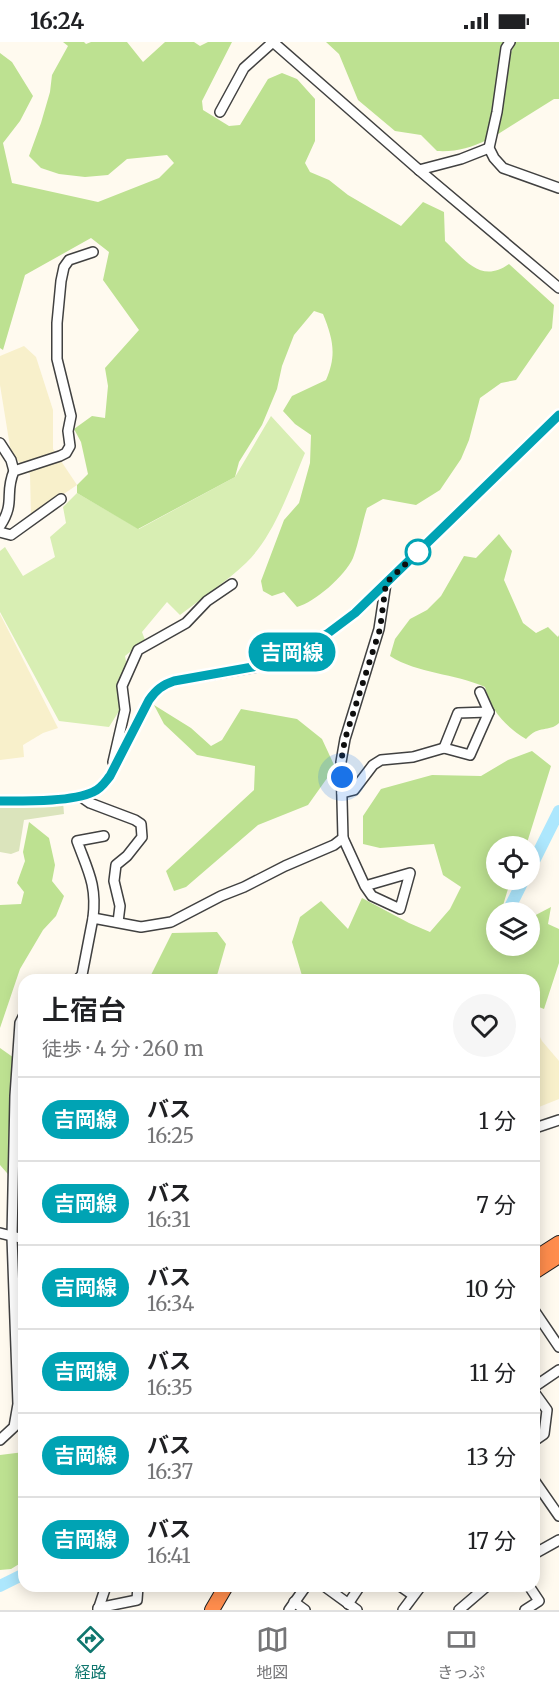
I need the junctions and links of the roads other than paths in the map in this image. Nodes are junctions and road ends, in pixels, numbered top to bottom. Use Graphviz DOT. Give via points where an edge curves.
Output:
graph roads {
  1 [pos="273,42"];
  2 [pos="510,42"];
  3 [pos="220,112"];
  4 [pos="489,147"];
  5 [pos="419,171"];
  6 [pos="559,188"];
  7 [pos="93,252"];
  8 [pos="559,288"];
  9 [pos="559,415"];
  10 [pos="0,443"];
  11 [pos="14,471"];
  12 [pos="61,499"];
  13 [pos="0,526"];
  14 [pos="0,532"];
  15 [pos="386,583"];
  16 [pos="232,584"];
  17 [pos="480,692"];
  18 [pos="489,712"];
  19 [pos="444,748"];
  20 [pos="110,776"];
  21 [pos="342,793"];
  22 [pos="80,796"];
  23 [pos="0,801"];
  24 [pos="104,836"];
  25 [pos="344,838"];
  26 [pos="365,886"];
  27 [pos="93,918"];
  28 [pos="118,922"];
  29 [pos="82,974"];
  30 [pos="18,1052"];
  31 [pos="559,1120"];
  32 [pos="540,1128"];
  33 [pos="4,1234"];
  34 [pos="559,1244"];
  35 [pos="540,1255"];
  36 [pos="559,1256"];
  37 [pos="540,1268"];
  38 [pos="540,1319"];
  39 [pos="559,1347"];
  40 [pos="559,1370"];
  41 [pos="18,1380"];
  42 [pos="540,1383"];
  43 [pos="18,1397"];
  44 [pos="540,1400"];
  45 [pos="18,1431"];
  46 [pos="9,1432"];
  47 [pos="540,1437"];
  48 [pos="0,1440"];
  49 [pos="540,1489"];
  50 [pos="543,1493"];
  51 [pos="540,1495"];
  52 [pos="559,1516"];
  53 [pos="559,1540"];
  54 [pos="540,1551"];
  55 [pos="104,1592"];
  56 [pos="138,1592"];
  57 [pos="222,1592"];
  58 [pos="233,1592"];
  59 [pos="302,1592"];
  60 [pos="332,1592"];
  61 [pos="356,1592"];
  62 [pos="409,1592"];
  63 [pos="416,1592"];
  64 [pos="480,1592"];
  65 [pos="533,1592"];
  66 [pos="413,1595"];
  67 [pos="348,1604"];
  68 [pos="291,1606"];
  69 [pos="98,1609"];
  70 [pos="212,1610"];
  71 [pos="223,1610"];
  72 [pos="305,1610"];
  73 [pos="357,1610"];
  74 [pos="403,1610"];
  75 [pos="459,1610"];
  76 [pos="525,1610"];
  1 -- 3 [label="street" via="244,68"];
  1 -- 5 [label="street"];
  2 -- 4 [label="street"];
  4 -- 5 [label="street"];
  4 -- 6 [label="street" via="503,168"];
  5 -- 8 [label="street"];
  7 -- 11 [label="street" via="69,260 61,281 57,359 71,416 70,446 60,456"];
  9 -- 15 [label="street"];
  10 -- 11 [label="street"];
  11 -- 13 [label="street" via="9,482 8,515"];
  12 -- 14 [label="street" via="12,535"];
  15 -- 20 [label="street" via="340,625 269,664 164,684 146,705"];
  15 -- 21 [label="street" via="380,629 345,739"];
  16 -- 20 [label="street" via="207,601 186,623 138,650 122,686 125,710"];
  17 -- 18 [label="street"];
  18 -- 19 [label="street" via="458,713"];
  18 -- 19 [label="street" via="471,755"];
  19 -- 21 [label="street" via="413,757 381,760 354,790"];
  20 -- 22 [label="street" via="94,792"];
  21 -- 25 [label="street"];
  22 -- 23 [label="street"];
  22 -- 28 [label="street" via="141,824 142,837 116,865"];
  24 -- 27 [label="street" via="77,841 94,886"];
  25 -- 26 [label="street"];
  25 -- 28 [label="street" via="171,922 141,927"];
  26 -- 26 [label="street" via="376,883 410,873 400,909 372,896"];
  27 -- 28 [label="street"];
  27 -- 29 [label="street"];
  30 -- 33 [label="street"];
  31 -- 32 [label="street"];
  33 -- 41 [label="street"];
  34 -- 35 [label="highway"];
  36 -- 37 [label="highway"];
  38 -- 39 [label="street"];
  40 -- 42 [label="street"];
  43 -- 46 [label="street" via="14,1427"];
  44 -- 47 [label="street" via="547,1410 544,1434"];
  45 -- 46 [label="street"];
  46 -- 48 [label="street"];
  49 -- 50 [label="street"];
  50 -- 51 [label="street"];
  50 -- 52 [label="street"];
  53 -- 54 [label="street"];
  55 -- 69 [label="street"];
  56 -- 69 [label="street" via="137,1599"];
  57 -- 70 [label="highway"];
  58 -- 71 [label="highway"];
  59 -- 68 [label="street"];
  60 -- 67 [label="street"];
  61 -- 67 [label="street"];
  62 -- 66 [label="street"];
  63 -- 66 [label="street"];
  64 -- 75 [label="street"];
  65 -- 76 [label="street" via="539,1601"];
  66 -- 74 [label="street"];
  67 -- 73 [label="street"];
  68 -- 72 [label="street"];
}
